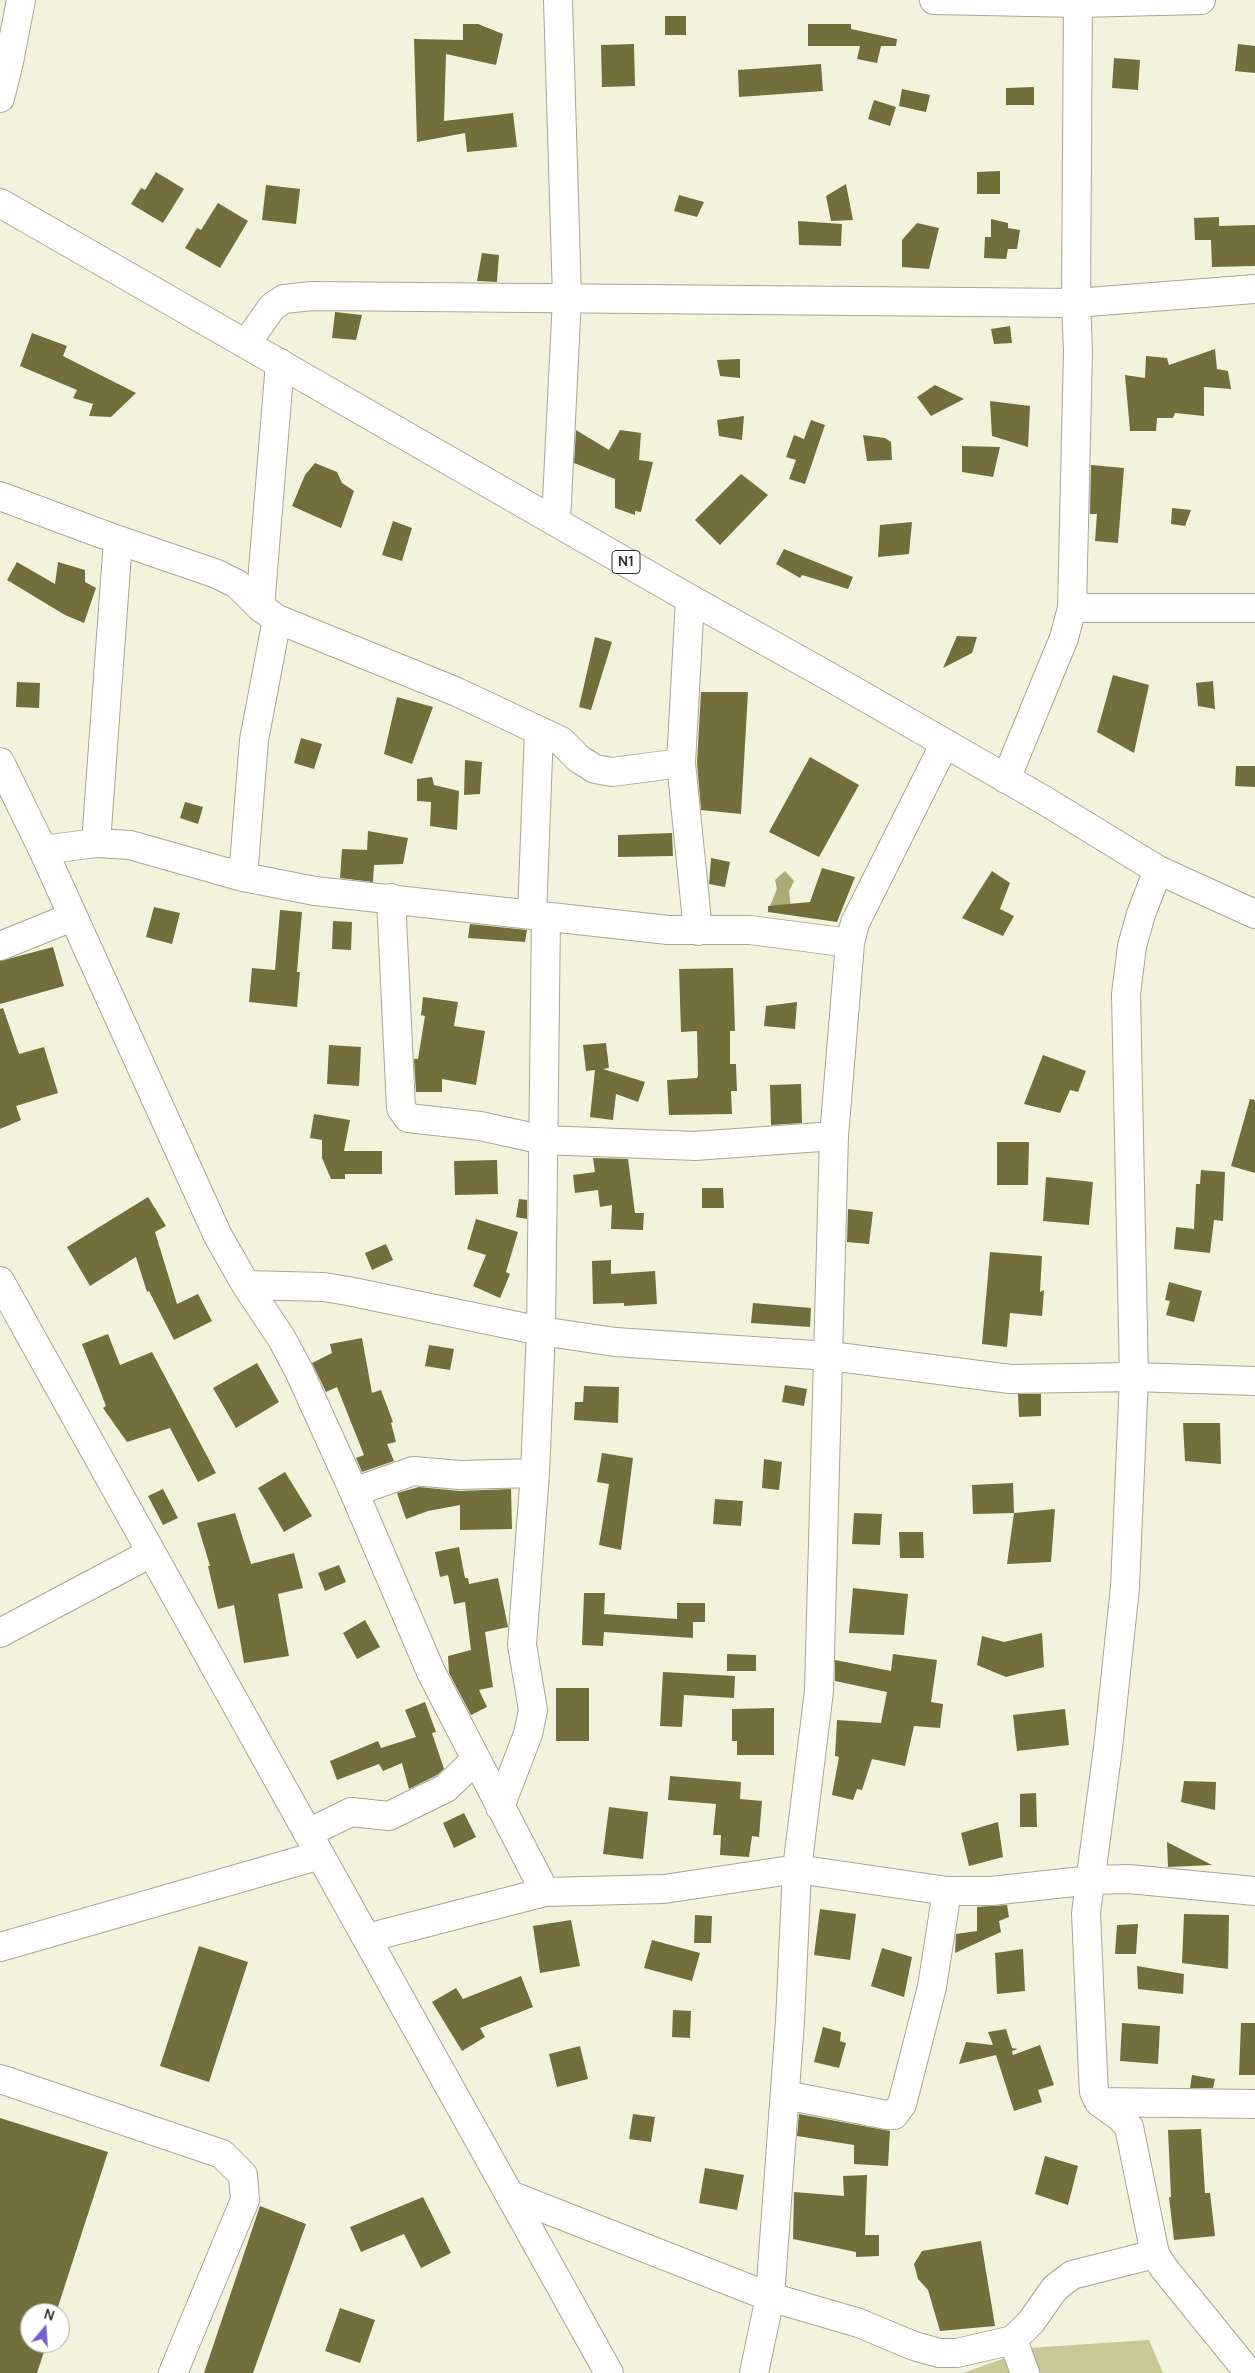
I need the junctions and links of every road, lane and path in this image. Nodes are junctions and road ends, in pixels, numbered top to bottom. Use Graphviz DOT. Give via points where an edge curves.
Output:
graph roads {
  1 [pos="21,0"];
  2 [pos="558,0"];
  3 [pos="934,0"];
  4 [pos="1201,0"];
  5 [pos="1078,1"];
  6 [pos="0,98"];
  7 [pos="0,203"];
  8 [pos="1255,289"];
  9 [pos="567,298"];
  10 [pos="1076,304"];
  11 [pos="246,344"];
  12 [pos="280,363"];
  13 [pos="0,496"];
  14 [pos="556,521"];
  15 [pos="118,540"];
  16 [pos="690,600"];
  17 [pos="1072,608"];
  18 [pos="1255,608"];
  19 [pos="269,613"];
  20 [pos="539,731"];
  21 [pos="944,745"];
  22 [pos="0,762"];
  23 [pos="680,763"];
  24 [pos="1006,779"];
  25 [pos="96,843"];
  26 [pos="43,850"];
  27 [pos="1158,870"];
  28 [pos="243,877"];
  29 [pos="391,898"];
  30 [pos="1255,914"];
  31 [pos="539,916"];
  32 [pos="72,918"];
  33 [pos="698,931"];
  34 [pos="850,943"];
  35 [pos="0,946"];
  36 [pos="834,1136"];
  37 [pos="544,1140"];
  38 [pos="0,1281"];
  39 [pos="246,1285"];
  40 [pos="7,1303"];
  41 [pos="541,1331"];
  42 [pos="830,1356"];
  43 [pos="1134,1377"];
  44 [pos="1255,1381"];
  45 [pos="535,1473"];
  46 [pos="354,1492"];
  47 [pos="151,1553"];
  48 [pos="0,1633"];
  49 [pos="475,1760"];
  50 [pos="500,1807"];
  51 [pos="314,1844"];
  52 [pos="797,1869"];
  53 [pos="1092,1880"];
  54 [pos="947,1891"];
  55 [pos="1255,1891"];
  56 [pos="545,1892"];
  57 [pos="367,1938"];
  58 [pos="0,1947"];
  59 [pos="0,2079"];
  60 [pos="785,2095"];
  61 [pos="1099,2102"];
  62 [pos="1255,2104"];
  63 [pos="510,2195"];
  64 [pos="1155,2254"];
  65 [pos="770,2297"];
  66 [pos="1013,2340"];
  67 [pos="173,2373"];
  68 [pos="609,2373"];
  69 [pos="754,2373"];
  70 [pos="1025,2373"];
  71 [pos="1249,2373"];
  1 -- 6 [label="main road"];
  2 -- 9 [label="main road"];
  3 -- 5 [label="main road"];
  4 -- 5 [label="main road"];
  5 -- 10 [label="main road"];
  7 -- 11 [label="main road, N1"];
  8 -- 10 [label="main road"];
  9 -- 10 [label="main road"];
  9 -- 11 [label="main road" via="312,296 284,299 272,307"];
  9 -- 14 [label="main road"];
  10 -- 17 [label="main road" via="1078,351"];
  11 -- 12 [label="main road, N1"];
  12 -- 14 [label="main road, N1"];
  12 -- 19 [label="main road"];
  13 -- 15 [label="main road"];
  14 -- 16 [label="main road, N1"];
  15 -- 19 [label="main road" via="217,574 237,584"];
  15 -- 25 [label="main road"];
  16 -- 21 [label="main road, N1" via="830,677"];
  16 -- 23 [label="main road"];
  17 -- 18 [label="main road"];
  17 -- 24 [label="main road" via="1064,638"];
  19 -- 20 [label="main road" via="457,692"];
  19 -- 28 [label="main road"];
  20 -- 23 [label="main road" via="561,741 579,760 595,769 612,772"];
  20 -- 31 [label="main road"];
  21 -- 24 [label="main road, N1"];
  21 -- 34 [label="main road" via="855,922"];
  22 -- 26 [label="main road"];
  23 -- 33 [label="main road"];
  24 -- 27 [label="main road, N1"];
  25 -- 26 [label="main road"];
  25 -- 28 [label="main road" via="130,845"];
  26 -- 32 [label="main road"];
  27 -- 30 [label="main road, N1"];
  27 -- 43 [label="main road" via="1140,914 1126,994"];
  28 -- 29 [label="main road" via="315,891"];
  29 -- 31 [label="main road"];
  29 -- 37 [label="main road" via="400,1108 408,1118 419,1121 480,1126"];
  31 -- 33 [label="main road"];
  31 -- 37 [label="main road"];
  32 -- 35 [label="main road"];
  32 -- 39 [label="main road" via="218,1236"];
  33 -- 34 [label="main road" via="750,930"];
  34 -- 36 [label="main road"];
  36 -- 37 [label="main road" via="695,1146"];
  36 -- 42 [label="main road"];
  37 -- 41 [label="main road"];
  38 -- 40 [label="main road"];
  39 -- 41 [label="main road" via="348,1291"];
  39 -- 46 [label="main road" via="282,1339"];
  40 -- 47 [label="main road"];
  41 -- 42 [label="main road" via="615,1342"];
  41 -- 45 [label="main road"];
  42 -- 43 [label="main road" via="1010,1379"];
  42 -- 52 [label="main road" via="819,1691"];
  43 -- 44 [label="main road"];
  43 -- 53 [label="main road" via="1124,1587"];
  45 -- 46 [label="main road" via="460,1475 413,1471"];
  45 -- 50 [label="main road" via="522,1645 533,1710 528,1734"];
  46 -- 49 [label="main road" via="431,1672"];
  47 -- 48 [label="main road"];
  47 -- 51 [label="main road"];
  49 -- 50 [label="main road"];
  49 -- 51 [label="main road" via="446,1788 389,1816 350,1812"];
  50 -- 56 [label="main road"];
  51 -- 57 [label="main road"];
  51 -- 58 [label="main road"];
  52 -- 54 [label="main road"];
  52 -- 56 [label="main road" via="664,1889"];
  52 -- 60 [label="main road"];
  53 -- 54 [label="main road" via="991,1891"];
  53 -- 55 [label="main road" via="1128,1878"];
  53 -- 61 [label="main road" via="1086,1913 1094,2092"];
  54 -- 60 [label="main road" via="932,1987 902,2104 894,2114 886,2115"];
  56 -- 57 [label="main road"];
  57 -- 63 [label="main road"];
  59 -- 67 [label="main road" via="222,2154 243,2175 245,2200"];
  60 -- 65 [label="main road"];
  61 -- 62 [label="main road"];
  61 -- 64 [label="main road" via="1129,2127"];
  63 -- 65 [label="main road"];
  63 -- 68 [label="main road"];
  64 -- 66 [label="main road" via="1072,2275 1055,2288 1031,2322"];
  64 -- 71 [label="main road"];
  65 -- 66 [label="main road" via="859,2323 939,2353 957,2353"];
  65 -- 69 [label="main road"];
  66 -- 70 [label="main road"];
}
